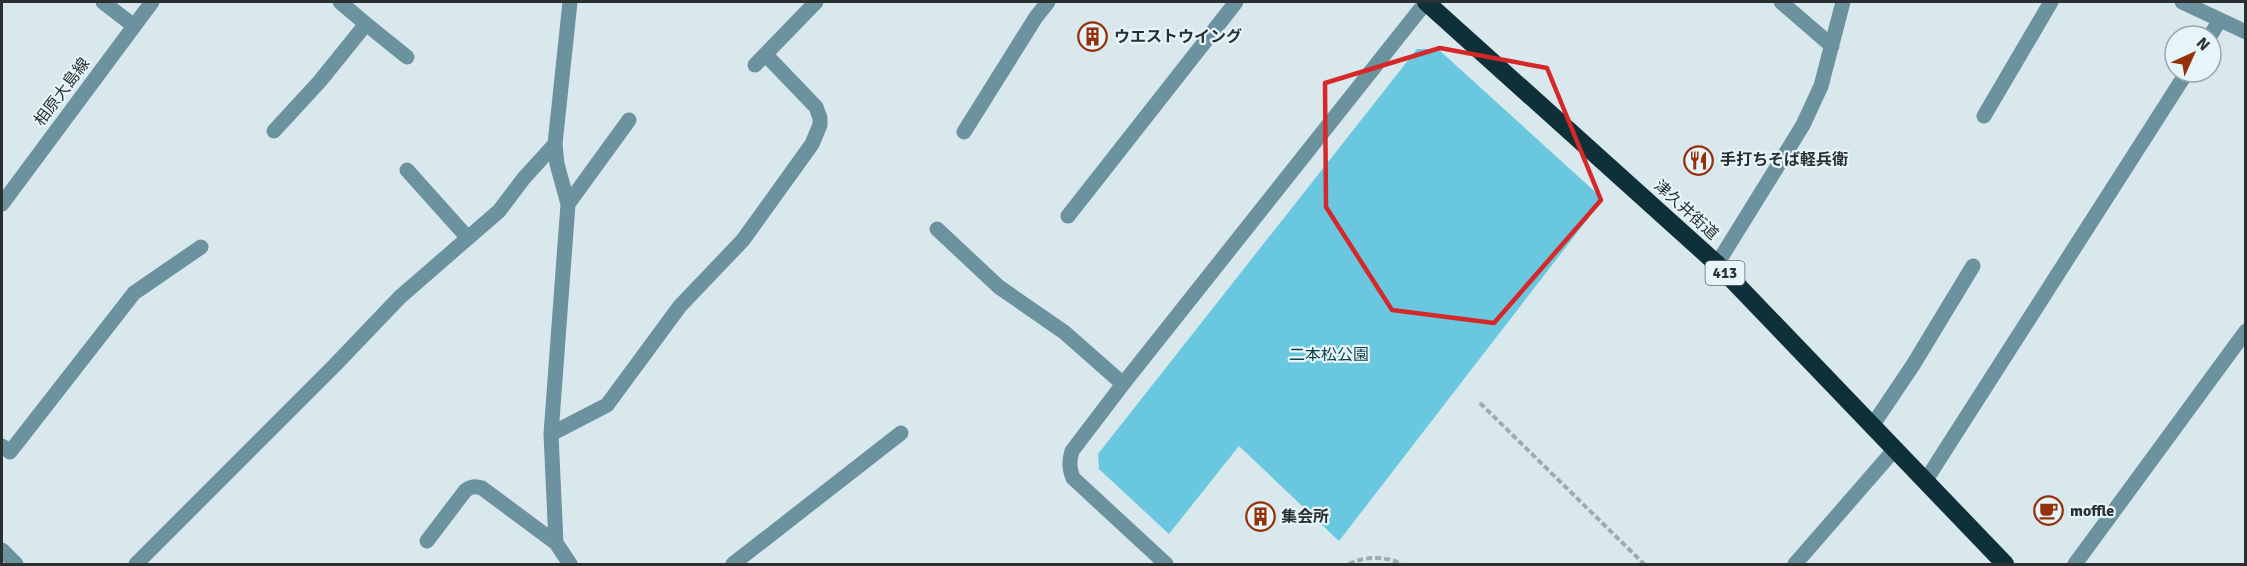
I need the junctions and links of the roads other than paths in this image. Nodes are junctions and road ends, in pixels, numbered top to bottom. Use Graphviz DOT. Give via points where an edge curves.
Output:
graph roads {
  1 [pos="103,2"];
  2 [pos="152,2"];
  3 [pos="340,2"];
  4 [pos="570,2"];
  5 [pos="816,2"];
  6 [pos="1048,2"];
  7 [pos="1236,2"];
  8 [pos="1426,2"];
  9 [pos="1781,2"];
  10 [pos="1843,2"];
  11 [pos="2050,2"];
  12 [pos="2182,2"];
  13 [pos="2220,20"];
  14 [pos="366,24"];
  15 [pos="2218,24"];
  16 [pos="134,26"];
  17 [pos="2246,32"];
  18 [pos="1832,46"];
  19 [pos="406,57"];
  20 [pos="2179,84"];
  21 [pos="1983,117"];
  22 [pos="629,120"];
  23 [pos="274,130"];
  24 [pos="964,132"];
  25 [pos="555,144"];
  26 [pos="407,170"];
  27 [pos="2,204"];
  28 [pos="568,204"];
  29 [pos="1068,216"];
  30 [pos="937,230"];
  31 [pos="467,237"];
  32 [pos="201,247"];
  33 [pos="1717,264"];
  34 [pos="1973,266"];
  35 [pos="2246,332"];
  36 [pos="2240,352"];
  37 [pos="1123,384"];
  38 [pos="1872,426"];
  39 [pos="901,433"];
  40 [pos="551,434"];
  41 [pos="2,446"];
  42 [pos="1895,448"];
  43 [pos="1926,480"];
  44 [pos="427,541"];
  45 [pos="556,543"];
  46 [pos="2,550"];
  47 [pos="16,564"];
  48 [pos="136,564"];
  49 [pos="570,564"];
  50 [pos="733,564"];
  51 [pos="1166,564"];
  52 [pos="1795,564"];
  53 [pos="2005,564"];
  54 [pos="2074,564"];
  1 -- 16 [label="street"];
  2 -- 16 [label="street, 相原大島線"];
  3 -- 14 [label="street"];
  4 -- 25 [label="street"];
  5 -- 40 [label="street" via="760,60 816,107 820,125 812,144 743,240 680,306 607,405"];
  6 -- 24 [label="street"];
  7 -- 29 [label="street"];
  8 -- 33 [label="highway, 津久井街道 / 413"];
  8 -- 37 [label="street"];
  9 -- 18 [label="street"];
  10 -- 18 [label="street"];
  11 -- 21 [label="street"];
  12 -- 13 [label="street"];
  13 -- 15 [label="street"];
  13 -- 17 [label="street"];
  14 -- 19 [label="street"];
  14 -- 23 [label="street"];
  16 -- 27 [label="street, 相原大島線"];
  18 -- 33 [label="street" via="1821,86 1803,125"];
  20 -- 43 [label="street"];
  22 -- 28 [label="street"];
  25 -- 28 [label="street"];
  25 -- 31 [label="street" via="499,211"];
  26 -- 31 [label="street"];
  28 -- 40 [label="street"];
  30 -- 37 [label="street" via="999,287 1064,332"];
  31 -- 48 [label="street" via="400,297"];
  32 -- 41 [label="street" via="134,293 10,453"];
  33 -- 38 [label="highway, 津久井街道 / 413"];
  34 -- 38 [label="street"];
  35 -- 36 [label="street"];
  36 -- 54 [label="street"];
  37 -- 51 [label="street" via="1072,451 1069,470"];
  38 -- 42 [label="highway, 津久井街道 / 413"];
  39 -- 50 [label="street"];
  40 -- 45 [label="street"];
  42 -- 43 [label="highway, 津久井街道 / 413"];
  42 -- 52 [label="street"];
  43 -- 53 [label="highway, 津久井街道 / 413"];
  44 -- 45 [label="street" via="465,491 476,486"];
  45 -- 49 [label="street"];
  46 -- 47 [label="street"];
}
